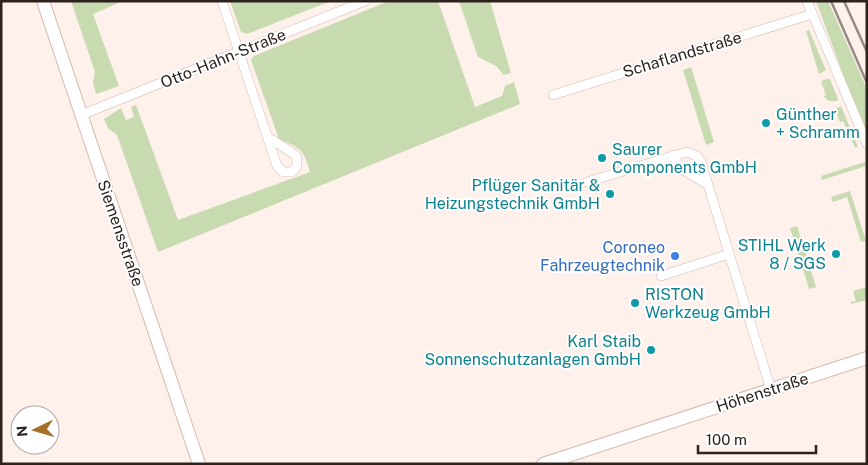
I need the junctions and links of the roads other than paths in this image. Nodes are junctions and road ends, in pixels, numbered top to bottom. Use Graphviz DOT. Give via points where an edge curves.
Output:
graph roads {
  1 [pos="43,1"];
  2 [pos="222,1"];
  3 [pos="365,1"];
  4 [pos="807,1"];
  5 [pos="812,14"];
  6 [pos="239,52"];
  7 [pos="553,95"];
  8 [pos="81,115"];
  9 [pos="268,137"];
  10 [pos="867,144"];
  11 [pos="673,156"];
  12 [pos="587,182"];
  13 [pos="708,185"];
  14 [pos="729,254"];
  15 [pos="661,276"];
  16 [pos="867,358"];
  17 [pos="771,390"];
  18 [pos="199,464"];
  19 [pos="543,464"];
  1 -- 8 [label="main road, Siemensstraße"];
  2 -- 6 [label="street"];
  3 -- 6 [label="street, Otto-Hahn-Straße"];
  4 -- 5 [label="street"];
  5 -- 7 [label="street, Schaflandstraße"];
  5 -- 10 [label="street"];
  6 -- 8 [label="street, Otto-Hahn-Straße"];
  6 -- 9 [label="street"];
  8 -- 18 [label="main road, Siemensstraße"];
  11 -- 12 [label="street"];
  11 -- 13 [label="street" via="680,168"];
  11 -- 13 [label="street" via="687,152 697,156"];
  13 -- 14 [label="street"];
  14 -- 15 [label="street"];
  14 -- 17 [label="street"];
  16 -- 17 [label="main road, Höhenstraße"];
  17 -- 19 [label="main road, Höhenstraße"];
}
